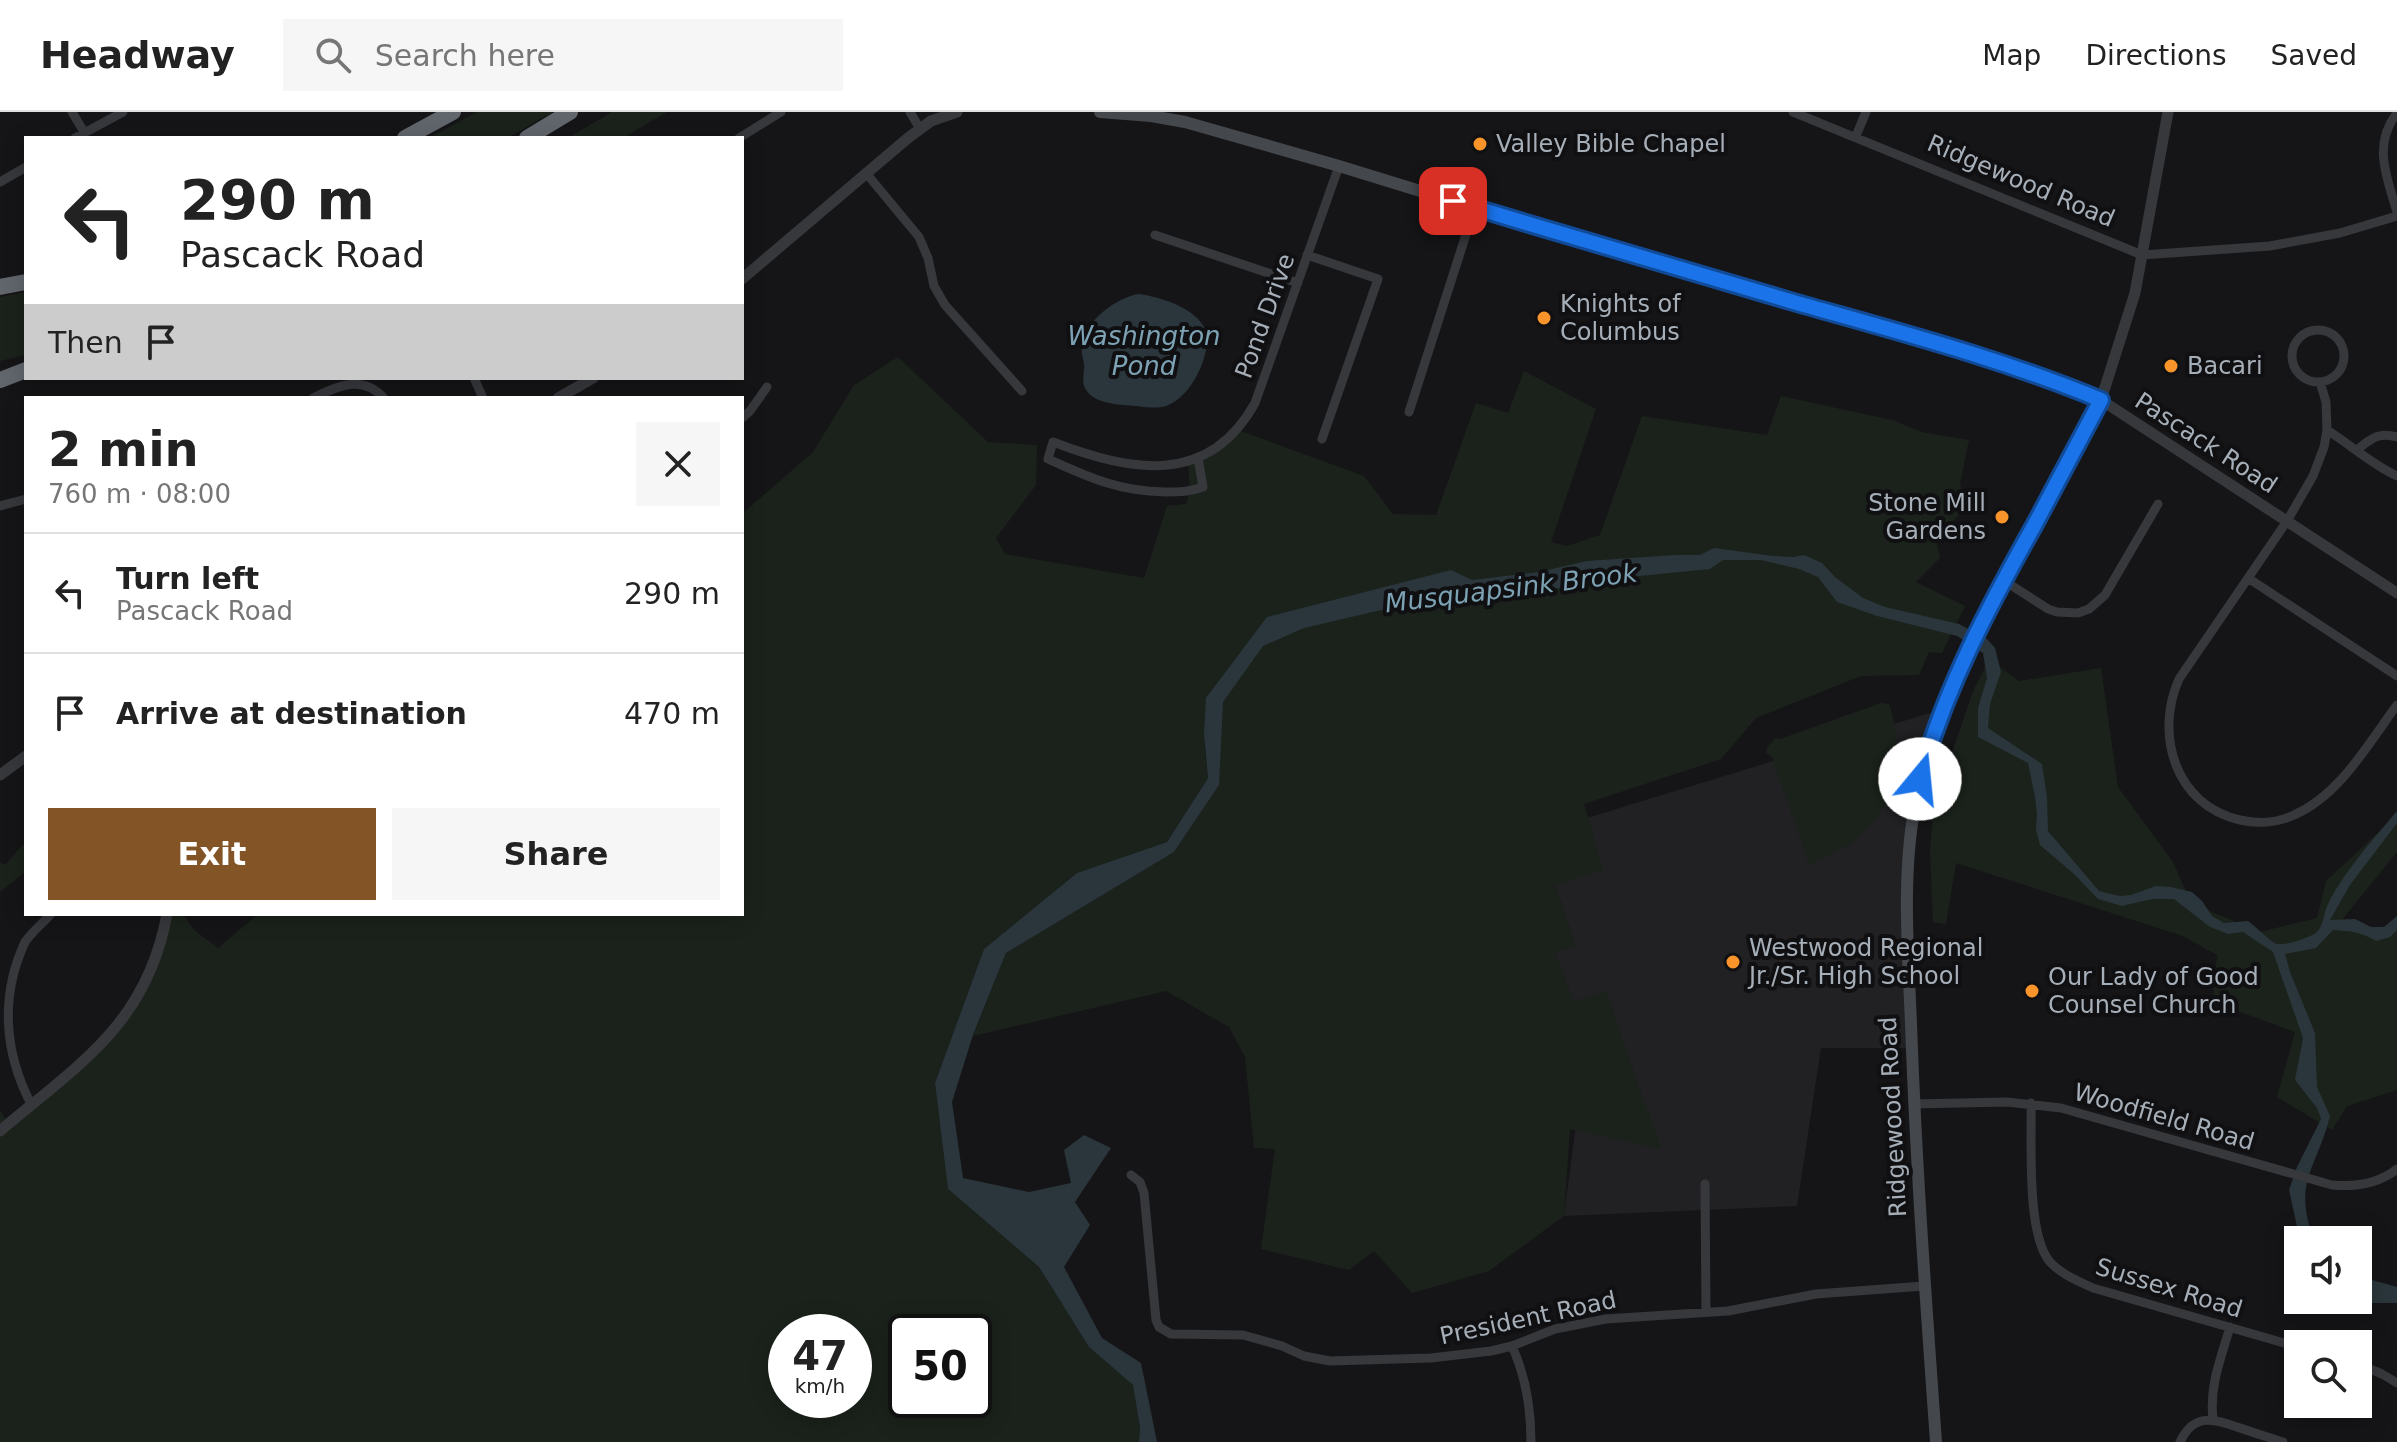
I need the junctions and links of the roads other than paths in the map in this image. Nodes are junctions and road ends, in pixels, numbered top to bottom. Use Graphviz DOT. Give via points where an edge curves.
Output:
graph roads {
  1 [pos="72,112"];
  2 [pos="123,112"];
  3 [pos="453,112"];
  4 [pos="570,112"];
  5 [pos="781,112"];
  6 [pos="910,112"];
  7 [pos="957,112"];
  8 [pos="1100,112"];
  9 [pos="1793,112"];
  10 [pos="1866,112"];
  11 [pos="2168,112"];
  12 [pos="2397,113"];
  13 [pos="1175,116"];
  14 [pos="920,129"];
  15 [pos="79,135"];
  16 [pos="409,136"];
  17 [pos="530,136"];
  18 [pos="742,136"];
  19 [pos="1856,136"];
  20 [pos="1339,166"];
  21 [pos="24,168"];
  22 [pos="866,173"];
  23 [pos="0,182"];
  24 [pos="1472,207"];
  25 [pos="2397,214"];
  26 [pos="1155,235"];
  27 [pos="1307,255"];
  28 [pos="2142,255"];
  29 [pos="744,277"];
  30 [pos="24,282"];
  31 [pos="1298,283"];
  32 [pos="0,287"];
  33 [pos="24,370"];
  34 [pos="0,377"];
  35 [pos="590,380"];
  36 [pos="2320,382"];
  37 [pos="767,387"];
  38 [pos="1022,391"];
  39 [pos="317,396"];
  40 [pos="382,396"];
  41 [pos="562,396"];
  42 [pos="2101,400"];
  43 [pos="1409,412"];
  44 [pos="744,416"];
  45 [pos="2327,430"];
  46 [pos="2397,437"];
  47 [pos="1322,439"];
  48 [pos="2358,449"];
  49 [pos="1198,458"];
  50 [pos="2397,476"];
  51 [pos="24,500"];
  52 [pos="2158,504"];
  53 [pos="0,506"];
  54 [pos="2287,521"];
  55 [pos="2248,578"];
  56 [pos="2003,580"];
  57 [pos="2397,593"];
  58 [pos="2397,676"];
  59 [pos="2397,705"];
  60 [pos="24,757"];
  61 [pos="0,775"];
  62 [pos="49,916"];
  63 [pos="166,916"];
  64 [pos="2031,1103"];
  65 [pos="31,1104"];
  66 [pos="1913,1104"];
  67 [pos="0,1131"];
  68 [pos="2397,1169"];
  69 [pos="1131,1175"];
  70 [pos="1705,1184"];
  71 [pos="1924,1286"];
  72 [pos="1706,1312"];
  73 [pos="2230,1327"];
  74 [pos="2284,1343"];
  75 [pos="1512,1346"];
  76 [pos="2372,1370"];
  77 [pos="2397,1383"];
  78 [pos="2213,1419"];
  79 [pos="1531,1442"];
  80 [pos="1936,1442"];
  81 [pos="2180,1442"];
  82 [pos="2283,1442"];
  1 -- 15 [label="street"];
  2 -- 15 [label="street"];
  3 -- 16 [label="highway"];
  4 -- 17 [label="highway"];
  5 -- 18 [label="street"];
  6 -- 14 [label="street"];
  7 -- 14 [label="street"];
  8 -- 13 [label="main road, Pascack Road"];
  9 -- 19 [label="street, Ridgewood Road"];
  10 -- 19 [label="street"];
  11 -- 28 [label="street"];
  12 -- 25 [label="street" via="2381,151"];
  13 -- 20 [label="main road, Pascack Road"];
  14 -- 22 [label="street"];
  19 -- 28 [label="street, Ridgewood Road"];
  20 -- 24 [label="main road, Pascack Road"];
  20 -- 27 [label="street, Pond Drive"];
  21 -- 23 [label="street"];
  22 -- 29 [label="street"];
  22 -- 38 [label="street" via="919,237 938,296"];
  24 -- 42 [label="main road, Pascack Road" via="1965,351"];
  24 -- 43 [label="street"];
  25 -- 28 [label="street" via="2340,233 2270,246"];
  26 -- 31 [label="street"];
  27 -- 31 [label="street, Pond Drive"];
  27 -- 47 [label="street" via="1378,279"];
  28 -- 42 [label="street"];
  30 -- 32 [label="highway"];
  31 -- 49 [label="street, Pond Drive" via="1247,418 1227,440"];
  33 -- 34 [label="highway"];
  35 -- 41 [label="street"];
  36 -- 36 [label="street" via="2340,370 2344,355 2338,340 2316,331 2300,338 2292,354 2303,378"];
  36 -- 45 [label="street"];
  37 -- 44 [label="street"];
  39 -- 40 [label="street" via="353,383"];
  42 -- 54 [label="street, Pascack Road"];
  42 -- 56 [label="main road, Ridgewood Road"];
  45 -- 48 [label="street"];
  45 -- 54 [label="street" via="2318,463"];
  46 -- 48 [label="street" via="2385,434"];
  48 -- 50 [label="street"];
  49 -- 49 [label="street, Pond Drive" via="1203,487 1190,492 1136,492 1048,459 1053,442 1125,464 1168,465"];
  51 -- 53 [label="street"];
  52 -- 56 [label="street" via="2105,595 2089,609 2048,609"];
  54 -- 55 [label="street"];
  54 -- 57 [label="street, Pascack Road"];
  55 -- 58 [label="street"];
  55 -- 59 [label="street" via="2179,679 2169,708 2173,760 2196,798 2245,822 2290,817 2312,805 2348,771"];
  56 -- 66 [label="main road, Ridgewood Road" via="1943,709 1916,796 1908,917"];
  60 -- 61 [label="street"];
  62 -- 65 [label="street" via="26,941 5,996 9,1054"];
  63 -- 65 [label="street" via="154,963 131,1007 100,1045"];
  64 -- 66 [label="street, Woodfield Road"];
  64 -- 68 [label="street, Woodfield Road" via="2332,1185 2363,1185"];
  64 -- 73 [label="street, Sussex Road" via="2034,1223 2050,1261 2093,1288"];
  65 -- 67 [label="street"];
  66 -- 71 [label="main road, Ridgewood Road"];
  69 -- 75 [label="street, President Road" via="1144,1193 1156,1320 1164,1332 1243,1335 1304,1356 1351,1362 1456,1356"];
  70 -- 72 [label="street"];
  71 -- 72 [label="street, President Road" via="1816,1294"];
  71 -- 80 [label="main road, Ridgewood Road"];
  72 -- 75 [label="street, President Road" via="1580,1323"];
  73 -- 74 [label="street, Sussex Road"];
  73 -- 78 [label="street" via="2214,1379"];
  75 -- 79 [label="street" via="1527,1386"];
  76 -- 77 [label="street"];
  78 -- 81 [label="street" via="2194,1425"];
  78 -- 82 [label="street"];
}
